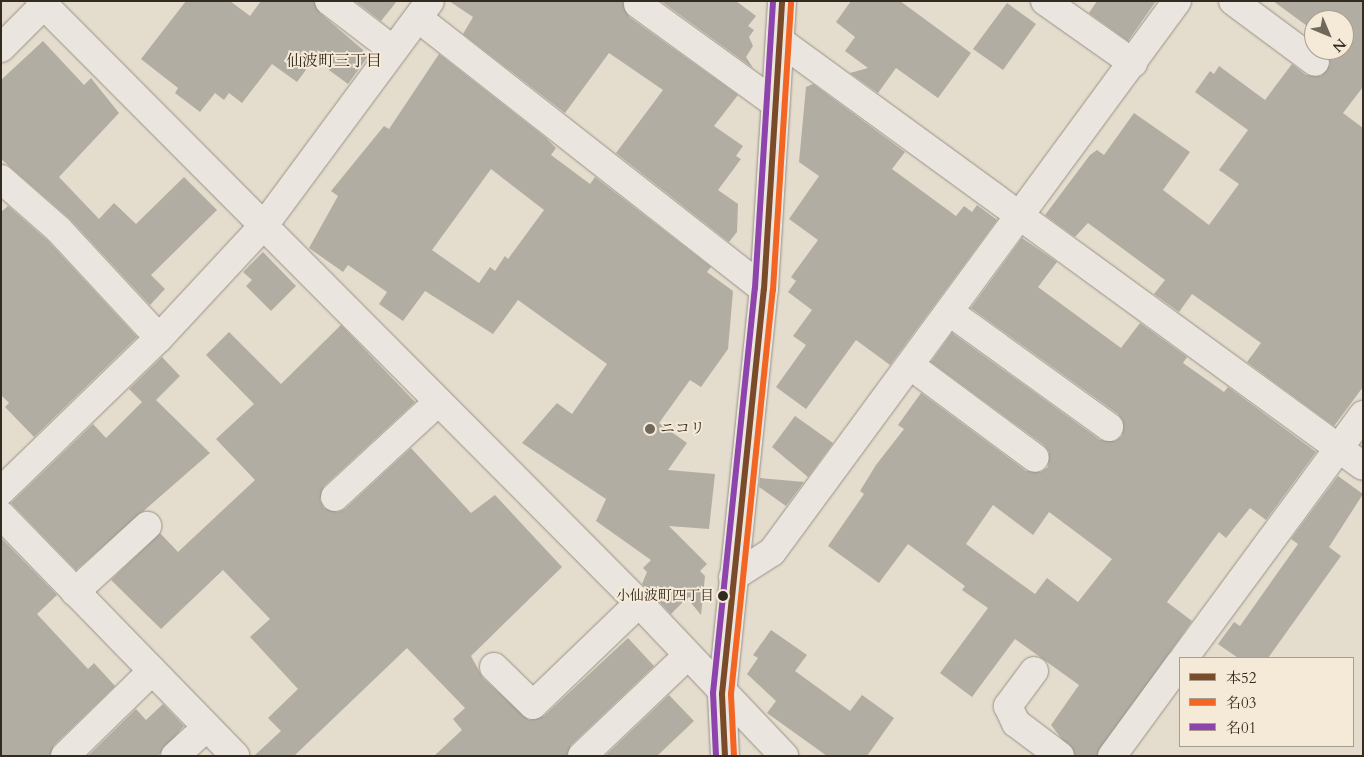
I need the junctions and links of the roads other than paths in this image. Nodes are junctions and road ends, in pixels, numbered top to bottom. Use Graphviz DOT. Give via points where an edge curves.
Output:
graph roads {
  1 [pos="329,1"];
  2 [pos="1044,1"];
  3 [pos="1178,1"];
  4 [pos="1233,1"];
  5 [pos="784,2"];
  6 [pos="42,3"];
  7 [pos="638,4"];
  8 [pos="424,9"];
  9 [pos="780,41"];
  10 [pos="1,48"];
  11 [pos="393,50"];
  12 [pos="1315,62"];
  13 [pos="1133,63"];
  14 [pos="775,103"];
  15 [pos="1,179"];
  16 [pos="1022,217"];
  17 [pos="265,224"];
  18 [pos="764,289"];
  19 [pos="951,313"];
  20 [pos="159,338"];
  21 [pos="911,366"];
  22 [pos="438,402"];
  23 [pos="1363,416"];
  24 [pos="1109,426"];
  25 [pos="1339,448"];
  26 [pos="1035,458"];
  27 [pos="1363,466"];
  28 [pos="1,491"];
  29 [pos="335,497"];
  30 [pos="1,515"];
  31 [pos="148,526"];
  32 [pos="733,577"];
  33 [pos="75,592"];
  34 [pos="639,603"];
  35 [pos="688,655"];
  36 [pos="1189,657"];
  37 [pos="494,666"];
  38 [pos="1179,670"];
  39 [pos="152,671"];
  40 [pos="1034,671"];
  41 [pos="722,694"];
  42 [pos="206,726"];
  43 [pos="65,756"];
  44 [pos="175,756"];
  45 [pos="235,756"];
  46 [pos="582,756"];
  47 [pos="725,756"];
  48 [pos="784,756"];
  49 [pos="1060,756"];
  50 [pos="1112,756"];
  1 -- 11 [label="street"];
  2 -- 13 [label="street"];
  3 -- 13 [label="street"];
  4 -- 12 [label="street"];
  5 -- 9 [label="street"];
  6 -- 10 [label="street"];
  6 -- 17 [label="street"];
  7 -- 14 [label="street"];
  8 -- 11 [label="street"];
  8 -- 18 [label="street"];
  9 -- 14 [label="street"];
  9 -- 16 [label="street"];
  11 -- 17 [label="street"];
  13 -- 16 [label="street"];
  14 -- 18 [label="street"];
  15 -- 20 [label="street" via="59,230"];
  16 -- 19 [label="street"];
  16 -- 25 [label="street"];
  17 -- 20 [label="street"];
  17 -- 22 [label="street"];
  18 -- 32 [label="street"];
  19 -- 21 [label="street"];
  19 -- 24 [label="street"];
  20 -- 28 [label="street"];
  21 -- 26 [label="street"];
  21 -- 32 [label="street" via="772,552"];
  22 -- 29 [label="street"];
  22 -- 34 [label="street"];
  23 -- 25 [label="street"];
  25 -- 27 [label="street"];
  25 -- 36 [label="street"];
  30 -- 33 [label="street"];
  31 -- 33 [label="street"];
  32 -- 41 [label="street"];
  33 -- 39 [label="street"];
  34 -- 35 [label="street"];
  34 -- 37 [label="street" via="533,705"];
  35 -- 41 [label="street"];
  35 -- 46 [label="street"];
  38 -- 50 [label="street"];
  39 -- 42 [label="street"];
  39 -- 43 [label="street"];
  40 -- 49 [label="street" via="1008,706 1016,723"];
  41 -- 47 [label="street"];
  41 -- 48 [label="street"];
  42 -- 44 [label="street"];
  42 -- 45 [label="street"];
}
